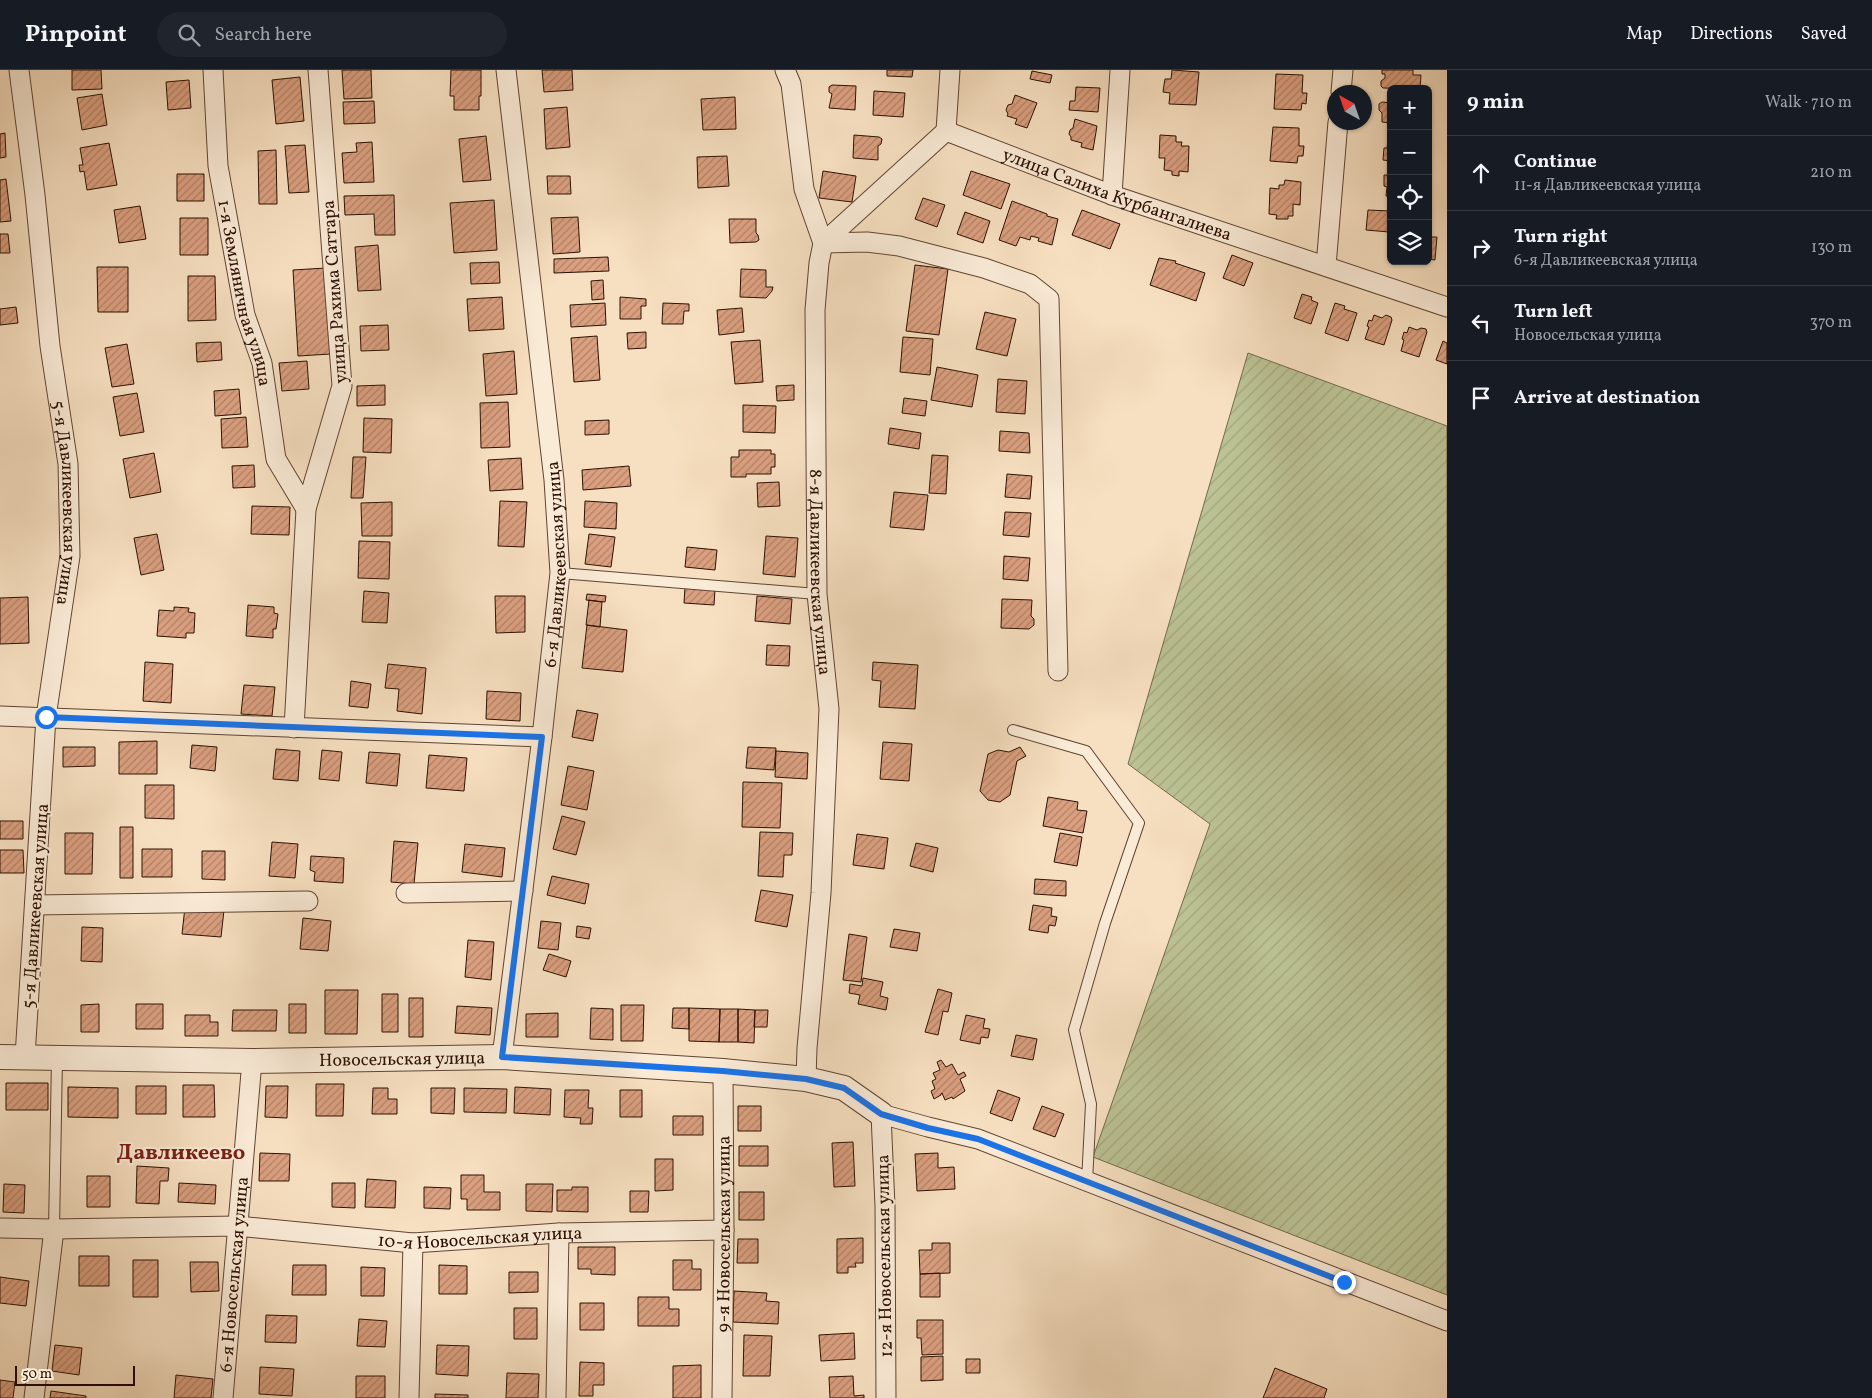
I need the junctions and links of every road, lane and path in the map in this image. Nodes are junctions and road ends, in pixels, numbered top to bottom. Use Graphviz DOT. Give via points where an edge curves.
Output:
graph roads {
  1 [pos="19,70"];
  2 [pos="213,70"];
  3 [pos="318,70"];
  4 [pos="506,70"];
  5 [pos="786,70"];
  6 [pos="950,70"];
  7 [pos="1120,70"];
  8 [pos="1343,70"];
  9 [pos="1342,85"];
  10 [pos="1337,130"];
  11 [pos="946,131"];
  12 [pos="1112,195"];
  13 [pos="824,243"];
  14 [pos="1326,266"];
  15 [pos="1447,307"];
  16 [pos="306,509"];
  17 [pos="560,573"];
  18 [pos="817,594"];
  19 [pos="1058,670"];
  20 [pos="0,716"];
  21 [pos="46,717"];
  22 [pos="294,728"];
  23 [pos="1014,730"];
  24 [pos="542,737"];
  25 [pos="523,891"];
  26 [pos="406,893"];
  27 [pos="308,901"];
  28 [pos="35,905"];
  29 [pos="0,1057"];
  30 [pos="25,1057"];
  31 [pos="57,1057"];
  32 [pos="502,1057"];
  33 [pos="252,1061"];
  34 [pos="723,1071"];
  35 [pos="806,1079"];
  36 [pos="881,1114"];
  37 [pos="1087,1182"];
  38 [pos="237,1226"];
  39 [pos="0,1228"];
  40 [pos="54,1230"];
  41 [pos="724,1230"];
  42 [pos="559,1232"];
  43 [pos="413,1243"];
  44 [pos="1447,1321"];
  45 [pos="34,1398"];
  46 [pos="223,1398"];
  47 [pos="409,1398"];
  48 [pos="556,1398"];
  49 [pos="722,1398"];
  50 [pos="886,1398"];
  1 -- 21 [label="street, 5-я Давликеевская улица" via="50,346 68,464 70,556"];
  2 -- 16 [label="street, 1-я Земляничная улица" via="218,166 246,314 262,363 276,458"];
  3 -- 16 [label="street, улица Рахима Саттара" via="342,386"];
  4 -- 17 [label="street, 6-я Давликеевская улица" via="554,480"];
  5 -- 13 [label="street" via="792,84 804,189"];
  6 -- 11 [label="street"];
  7 -- 12 [label="street"];
  8 -- 9 [label="street"];
  10 -- 14 [label="street"];
  11 -- 12 [label="street, улица Салиха Курбангалиева"];
  11 -- 13 [label="street"];
  12 -- 14 [label="street, улица Салиха Курбангалиева"];
  13 -- 18 [label="street, 8-я Давликеевская улица" via="819,263 816,310"];
  13 -- 19 [label="street" via="867,242 899,246 1030,284 1049,299"];
  14 -- 15 [label="street, улица Салиха Курбангалиева"];
  16 -- 22 [label="street, улица Рахима Саттара"];
  17 -- 18 [label="lane"];
  17 -- 24 [label="street, 6-я Давликеевская улица"];
  18 -- 35 [label="street, 8-я Давликеевская улица" via="829,709 821,893"];
  20 -- 21 [label="street"];
  21 -- 22 [label="street"];
  21 -- 28 [label="street, 5-я Давликеевская улица"];
  22 -- 24 [label="street"];
  23 -- 37 [label="lane" via="1086,752 1139,823 1074,1030 1091,1104"];
  24 -- 25 [label="street, 6-я Давликеевская улица"];
  25 -- 26 [label="street"];
  25 -- 32 [label="street, 6-я Давликеевская улица"];
  27 -- 28 [label="street"];
  28 -- 30 [label="street, 5-я Давликеевская улица"];
  29 -- 30 [label="street, Новосельская улица"];
  30 -- 31 [label="street, Новосельская улица"];
  31 -- 33 [label="street, Новосельская улица"];
  31 -- 40 [label="lane"];
  32 -- 33 [label="street, Новосельская улица"];
  32 -- 34 [label="street, Новосельская улица"];
  33 -- 38 [label="street, 6-я Новосельская улица"];
  34 -- 35 [label="street, Новосельская улица"];
  34 -- 41 [label="street, 9-я Новосельская улица"];
  35 -- 36 [label="street, Новосельская улица" via="844,1088"];
  36 -- 37 [label="street, Новосельская улица" via="978,1139"];
  36 -- 50 [label="street, 12-я Новосельская улица"];
  37 -- 44 [label="street, Новосельская улица"];
  38 -- 40 [label="street, 10-я Новосельская улица"];
  38 -- 43 [label="street, 10-я Новосельская улица"];
  38 -- 46 [label="street, 6-я Новосельская улица"];
  39 -- 40 [label="street, 10-я Новосельская улица"];
  40 -- 45 [label="street"];
  41 -- 42 [label="street, 10-я Новосельская улица"];
  41 -- 49 [label="street, 9-я Новосельская улица"];
  42 -- 43 [label="street, 10-я Новосельская улица"];
  42 -- 48 [label="street"];
  43 -- 47 [label="street"];
}
